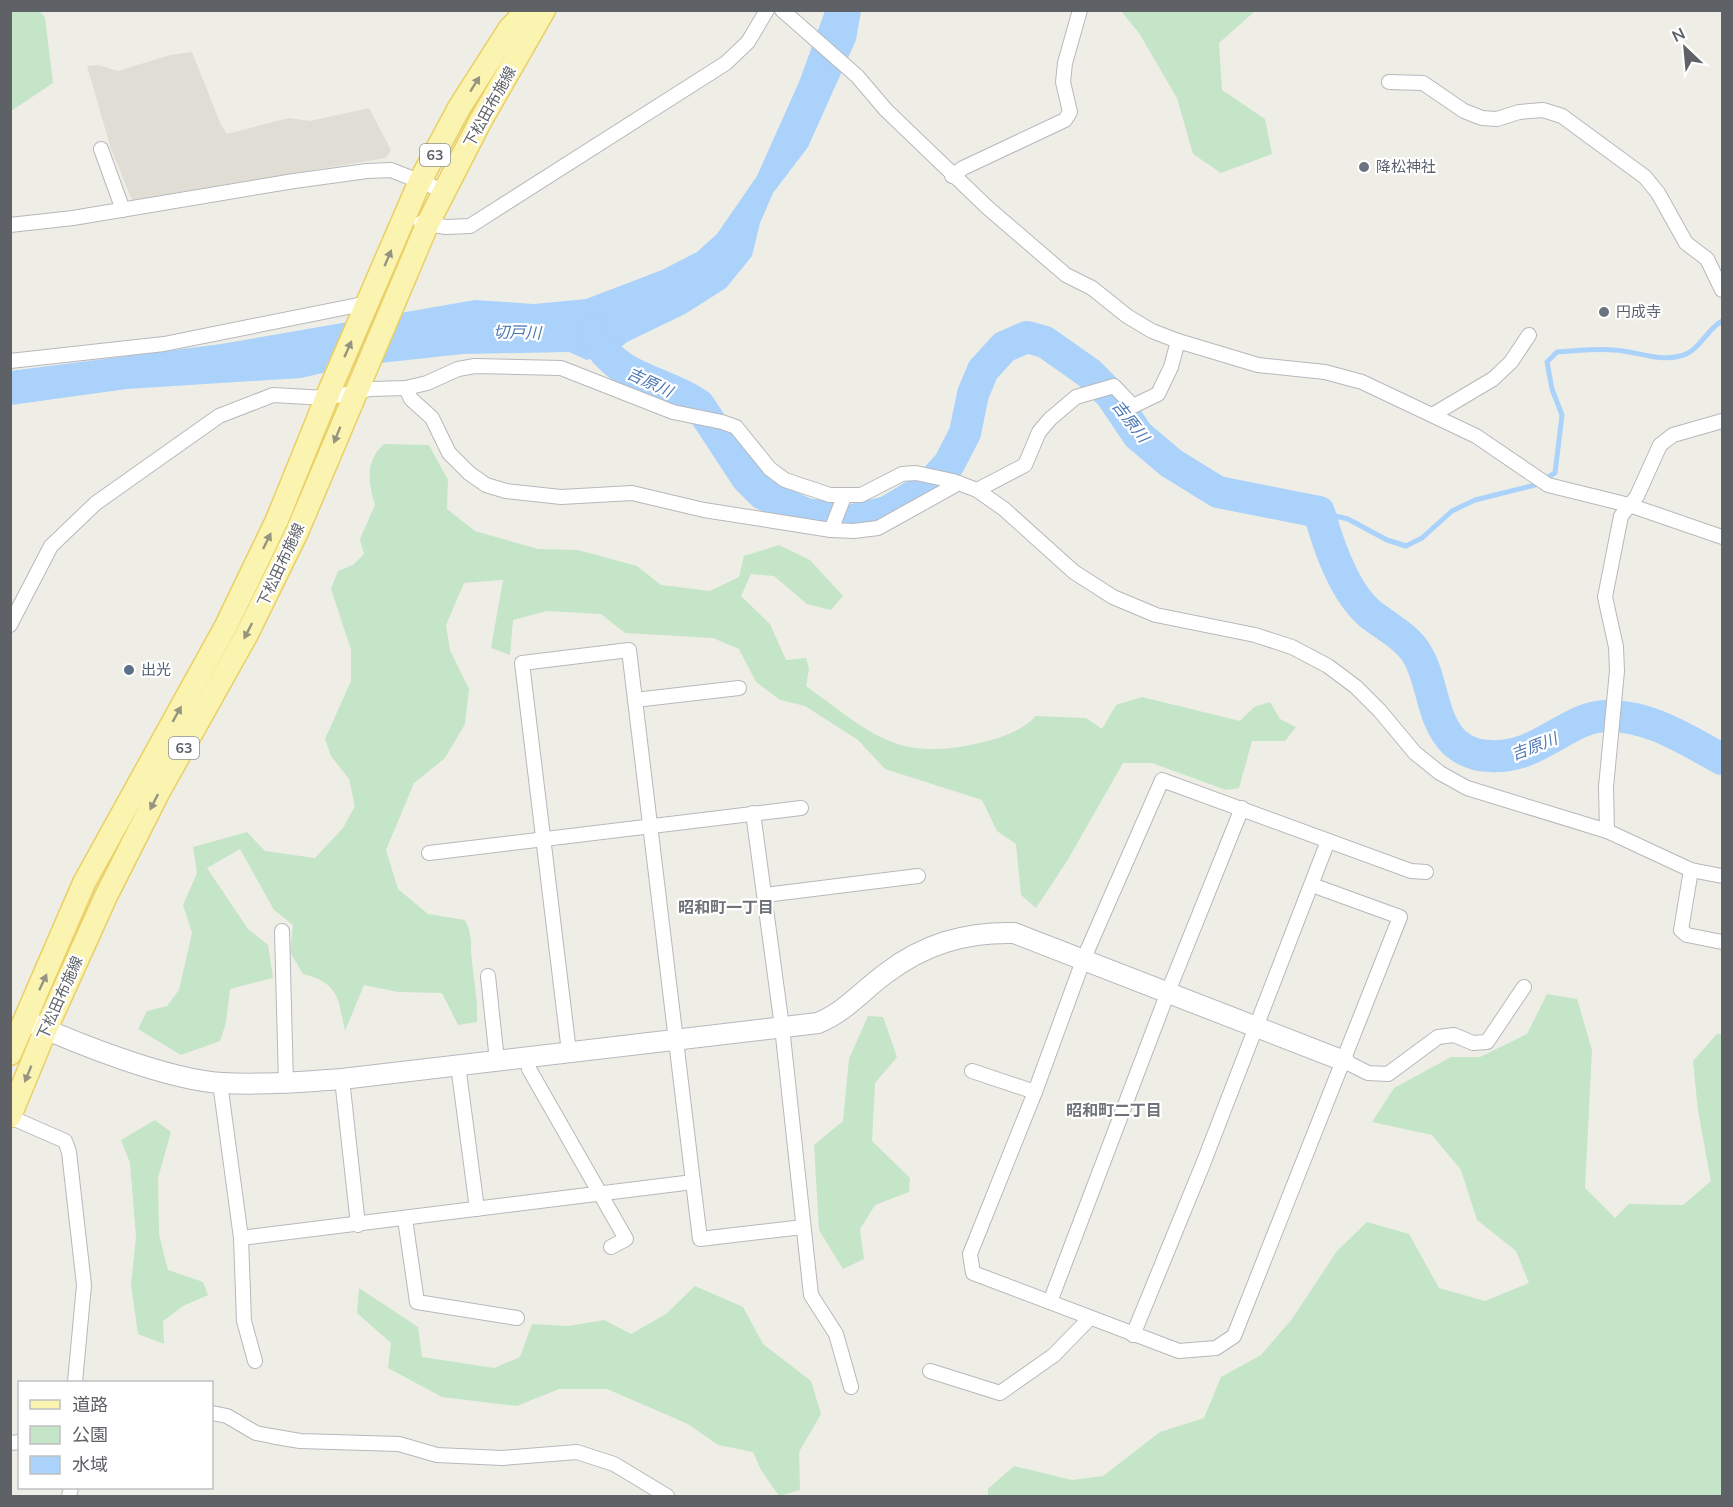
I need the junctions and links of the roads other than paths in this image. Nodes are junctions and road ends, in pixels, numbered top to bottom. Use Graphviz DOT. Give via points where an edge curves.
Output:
graph roads {
  1 [pos="528,10"];
  2 [pos="544,10"];
  3 [pos="767,10"];
  4 [pos="782,10"];
  5 [pos="1080,10"];
  6 [pos="1389,82"];
  7 [pos="101,149"];
  8 [pos="952,176"];
  9 [pos="420,180"];
  10 [pos="444,191"];
  11 [pos="123,210"];
  12 [pos="405,217"];
  13 [pos="10,225"];
  14 [pos="427,225"];
  15 [pos="1722,290"];
  16 [pos="374,307"];
  17 [pos="1529,335"];
  18 [pos="1178,341"];
  19 [pos="10,361"];
  20 [pos="357,386"];
  21 [pos="406,388"];
  22 [pos="328,392"];
  23 [pos="1434,414"];
  24 [pos="1722,421"];
  25 [pos="956,482"];
  26 [pos="977,490"];
  27 [pos="844,497"];
  28 [pos="1629,505"];
  29 [pos="831,530"];
  30 [pos="1722,537"];
  31 [pos="10,625"];
  32 [pos="739,688"];
  33 [pos="635,700"];
  34 [pos="801,808"];
  35 [pos="1242,808"];
  36 [pos="753,813"];
  37 [pos="651,826"];
  38 [pos="1607,831"];
  39 [pos="544,838"];
  40 [pos="1328,841"];
  41 [pos="429,853"];
  42 [pos="1691,870"];
  43 [pos="1426,872"];
  44 [pos="918,876"];
  45 [pos="1722,876"];
  46 [pos="1312,885"];
  47 [pos="765,895"];
  48 [pos="282,931"];
  49 [pos="1722,942"];
  50 [pos="1084,958"];
  51 [pos="488,976"];
  52 [pos="1524,987"];
  53 [pos="1168,992"];
  54 [pos="25,1020"];
  55 [pos="1256,1026"];
  56 [pos="782,1027"];
  57 [pos="46,1029"];
  58 [pos="675,1040"];
  59 [pos="569,1052"];
  60 [pos="10,1054"];
  61 [pos="527,1058"];
  62 [pos="497,1061"];
  63 [pos="1344,1061"];
  64 [pos="458,1065"];
  65 [pos="972,1071"];
  66 [pos="342,1079"];
  67 [pos="220,1083"];
  68 [pos="286,1083"];
  69 [pos="1035,1092"];
  70 [pos="10,1117"];
  71 [pos="693,1182"];
  72 [pos="603,1194"];
  73 [pos="477,1209"];
  74 [pos="405,1219"];
  75 [pos="358,1225"];
  76 [pos="803,1227"];
  77 [pos="241,1238"];
  78 [pos="611,1246"];
  79 [pos="1050,1302"];
  80 [pos="517,1318"];
  81 [pos="1089,1319"];
  82 [pos="1133,1335"];
  83 [pos="255,1361"];
  84 [pos="930,1371"];
  85 [pos="75,1381"];
  86 [pos="851,1387"];
  87 [pos="213,1413"];
  88 [pos="667,1497"];
  9 -- 1 [label="main road, 下松田布施線 / 63, one-way" via="503,38"];
  2 -- 10 [label="main road, 下松田布施線 / 63"];
  3 -- 14 [label="street" via="748,42 726,63 667,102 470,226"];
  4 -- 8 [label="street" via="852,71"];
  5 -- 8 [label="street" via="1065,63 1063,82 1070,112 1065,120"];
  6 -- 15 [label="street" via="1423,83 1464,111 1482,118 1543,110 1562,116 1645,177 1686,243 1707,259"];
  7 -- 11 [label="street"];
  8 -- 18 [label="street" via="1066,275 1092,288 1152,331"];
  9 -- 10 [label="street"];
  9 -- 11 [label="street" via="392,170 367,171"];
  9 -- 12 [label="main road, 下松田布施線 / 63"];
  10 -- 14 [label="main road, 下松田布施線 / 63"];
  11 -- 13 [label="street"];
  12 -- 14 [label="street"];
  16 -- 12 [label="main road, 下松田布施線 / 63, one-way"];
  14 -- 16 [label="main road, 下松田布施線 / 63"];
  16 -- 19 [label="street" via="164,344"];
  16 -- 20 [label="main road, 下松田布施線 / 63"];
  22 -- 16 [label="main road, 下松田布施線 / 63, one-way"];
  17 -- 23 [label="street" via="1511,362 1493,379"];
  18 -- 23 [label="street" via="1258,365 1325,372 1362,382"];
  18 -- 26 [label="street" via="1158,394 1133,406 1114,386 1076,397 1039,432 1025,465"];
  20 -- 21 [label="street"];
  20 -- 22 [label="street"];
  20 -- 57 [label="main road, 下松田布施線 / 63, one-way" via="292,543 105,896"];
  21 -- 27 [label="street" via="475,366 561,368 673,412 736,427 770,470 785,480"];
  21 -- 29 [label="street" via="411,399 432,418 449,453 486,485 561,497 632,493 704,510"];
  22 -- 31 [label="street" via="273,395 219,416 96,503 51,546"];
  54 -- 22 [label="main road, 下松田布施線 / 63, one-way" via="84,883 226,626 277,520"];
  23 -- 28 [label="street" via="1476,436 1548,485"];
  24 -- 28 [label="street" via="1673,435 1660,445"];
  25 -- 26 [label="street"];
  25 -- 27 [label="street" via="916,473 902,474 861,495"];
  25 -- 29 [label="street" via="878,528"];
  26 -- 38 [label="street" via="1074,572 1113,597 1156,615 1255,635 1292,647 1356,687 1415,753 1440,773 1467,788"];
  27 -- 29 [label="street"];
  28 -- 30 [label="street"];
  28 -- 38 [label="street" via="1621,516 1605,597 1617,671 1606,788"];
  32 -- 33 [label="street"];
  33 -- 37 [label="street"];
  33 -- 39 [label="street" via="629,650 522,663"];
  34 -- 36 [label="street"];
  35 -- 40 [label="street"];
  35 -- 50 [label="street" via="1162,780"];
  35 -- 53 [label="street"];
  36 -- 37 [label="street"];
  36 -- 47 [label="street"];
  37 -- 39 [label="street"];
  37 -- 58 [label="street"];
  38 -- 42 [label="street"];
  39 -- 41 [label="street"];
  39 -- 59 [label="street"];
  40 -- 43 [label="street" via="1411,871"];
  40 -- 46 [label="street"];
  42 -- 45 [label="street"];
  42 -- 49 [label="street" via="1681,930 1687,935"];
  44 -- 47 [label="street"];
  46 -- 55 [label="street"];
  46 -- 63 [label="street" via="1400,917"];
  47 -- 56 [label="street"];
  48 -- 68 [label="street"];
  50 -- 53 [label="street"];
  50 -- 56 [label="street" via="1014,933 982,932 942,941 885,974 837,1015 818,1023"];
  50 -- 69 [label="street"];
  51 -- 62 [label="street"];
  52 -- 63 [label="street" via="1487,1042 1473,1043 1454,1035 1438,1037 1388,1074 1368,1073"];
  53 -- 55 [label="street"];
  53 -- 79 [label="street"];
  54 -- 57 [label="street"];
  54 -- 60 [label="main road, 下松田布施線 / 63"];
  55 -- 63 [label="street"];
  55 -- 82 [label="street"];
  56 -- 58 [label="street"];
  56 -- 76 [label="street"];
  57 -- 67 [label="street" via="146,1065"];
  57 -- 70 [label="main road, 下松田布施線 / 63, one-way"];
  58 -- 59 [label="street"];
  58 -- 71 [label="street"];
  59 -- 61 [label="street"];
  61 -- 62 [label="street"];
  61 -- 72 [label="street" via="529,1069"];
  62 -- 64 [label="street"];
  63 -- 82 [label="street" via="1234,1336 1216,1348 1179,1351"];
  64 -- 66 [label="street"];
  64 -- 73 [label="street"];
  65 -- 69 [label="street"];
  66 -- 68 [label="street"];
  66 -- 75 [label="street"];
  67 -- 68 [label="street"];
  67 -- 77 [label="street"];
  69 -- 79 [label="street" via="970,1254 973,1273"];
  70 -- 85 [label="street" via="65,1141 69,1152 84,1285"];
  71 -- 72 [label="street"];
  71 -- 76 [label="street" via="700,1239"];
  72 -- 73 [label="street"];
  72 -- 78 [label="street" via="626,1239"];
  73 -- 74 [label="street"];
  74 -- 75 [label="street"];
  74 -- 80 [label="street" via="417,1302"];
  75 -- 77 [label="street"];
  76 -- 86 [label="street" via="811,1295 836,1334"];
  77 -- 83 [label="street" via="244,1321"];
  79 -- 81 [label="street"];
  81 -- 82 [label="street"];
  81 -- 84 [label="street" via="1054,1354 1000,1393"];
  87 -- 88 [label="street" via="227,1416 256,1433 300,1441 399,1444 437,1455 502,1458 576,1452 614,1464"];
}
